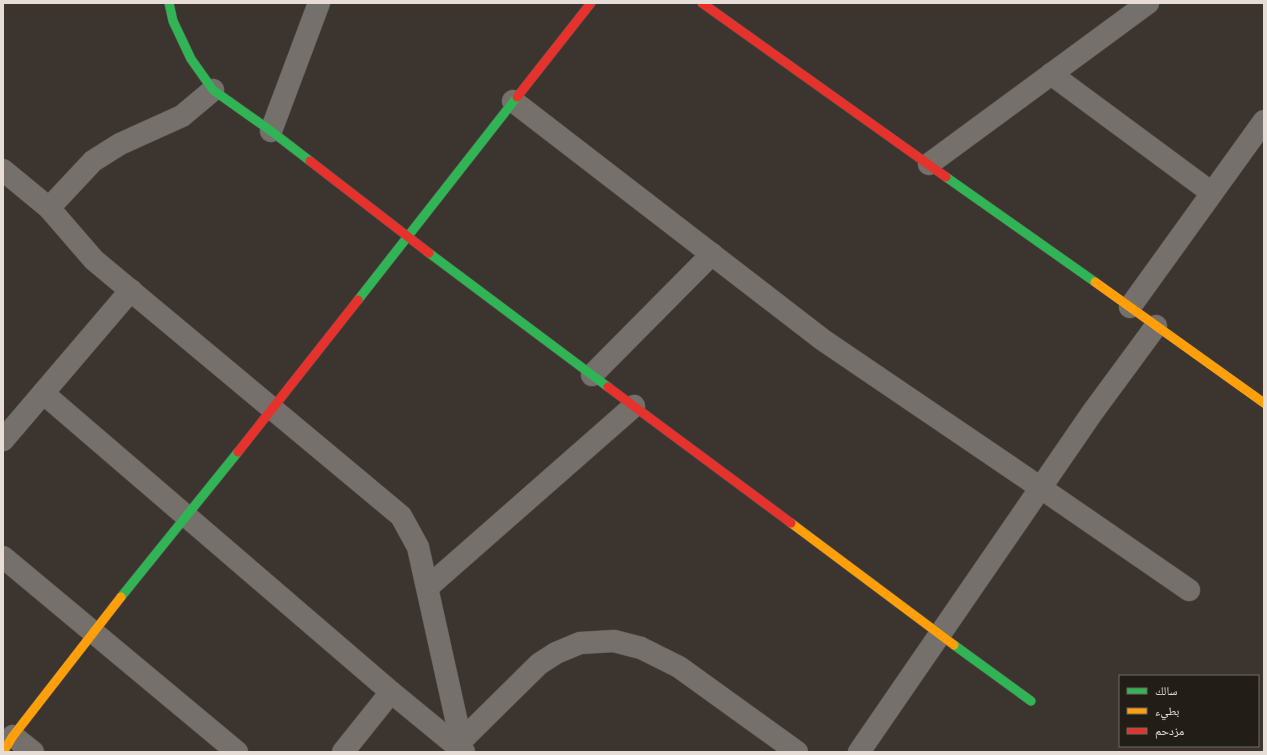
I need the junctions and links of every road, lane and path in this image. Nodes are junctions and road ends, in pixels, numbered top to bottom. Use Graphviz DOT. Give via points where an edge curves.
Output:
graph roads {
  1 [pos="168,3"];
  2 [pos="320,3"];
  3 [pos="592,3"];
  4 [pos="702,3"];
  5 [pos="1148,3"];
  6 [pos="1051,74"];
  7 [pos="213,90"];
  8 [pos="514,101"];
  9 [pos="1264,121"];
  10 [pos="271,131"];
  11 [pos="929,164"];
  12 [pos="3,170"];
  13 [pos="1212,193"];
  14 [pos="48,208"];
  15 [pos="407,236"];
  16 [pos="712,254"];
  17 [pos="131,290"];
  18 [pos="1130,308"];
  19 [pos="1156,326"];
  20 [pos="592,375"];
  21 [pos="43,393"];
  22 [pos="1263,402"];
  23 [pos="634,406"];
  24 [pos="273,409"];
  25 [pos="3,440"];
  26 [pos="1041,488"];
  27 [pos="185,516"];
  28 [pos="3,557"];
  29 [pos="428,587"];
  30 [pos="1189,590"];
  31 [pos="93,632"];
  32 [pos="940,635"];
  33 [pos="390,692"];
  34 [pos="1031,701"];
  35 [pos="8,744"];
  36 [pos="460,746"];
  37 [pos="33,752"];
  38 [pos="237,752"];
  39 [pos="343,752"];
  40 [pos="797,752"];
  41 [pos="860,752"];
  1 -- 7 [label="street" via="173,21 192,59"];
  2 -- 10 [label="street"];
  3 -- 8 [label="street"];
  4 -- 11 [label="street"];
  5 -- 6 [label="street"];
  6 -- 11 [label="street"];
  6 -- 13 [label="street"];
  7 -- 10 [label="street"];
  7 -- 14 [label="street" via="182,116 120,144 93,161"];
  8 -- 15 [label="street"];
  8 -- 16 [label="street"];
  9 -- 13 [label="street"];
  10 -- 15 [label="street"];
  11 -- 18 [label="street"];
  12 -- 14 [label="street"];
  13 -- 18 [label="street"];
  14 -- 17 [label="street" via="94,260"];
  15 -- 20 [label="street"];
  15 -- 24 [label="street"];
  16 -- 20 [label="street"];
  16 -- 26 [label="street" via="823,340"];
  17 -- 21 [label="street"];
  17 -- 24 [label="street"];
  18 -- 19 [label="street"];
  19 -- 22 [label="street"];
  19 -- 26 [label="street"];
  20 -- 23 [label="street"];
  21 -- 25 [label="street"];
  21 -- 27 [label="street"];
  23 -- 29 [label="street"];
  23 -- 32 [label="street"];
  24 -- 27 [label="street"];
  24 -- 29 [label="street" via="401,516 418,547"];
  26 -- 30 [label="street"];
  26 -- 32 [label="street"];
  27 -- 31 [label="street"];
  27 -- 33 [label="street"];
  28 -- 31 [label="street"];
  29 -- 36 [label="street"];
  31 -- 35 [label="street"];
  31 -- 38 [label="street"];
  32 -- 34 [label="street"];
  32 -- 41 [label="street"];
  33 -- 36 [label="street"];
  33 -- 39 [label="street"];
  35 -- 37 [label="street"];
  36 -- 40 [label="street" via="540,664 556,653 580,643 614,642 641,648 679,667"];
}
